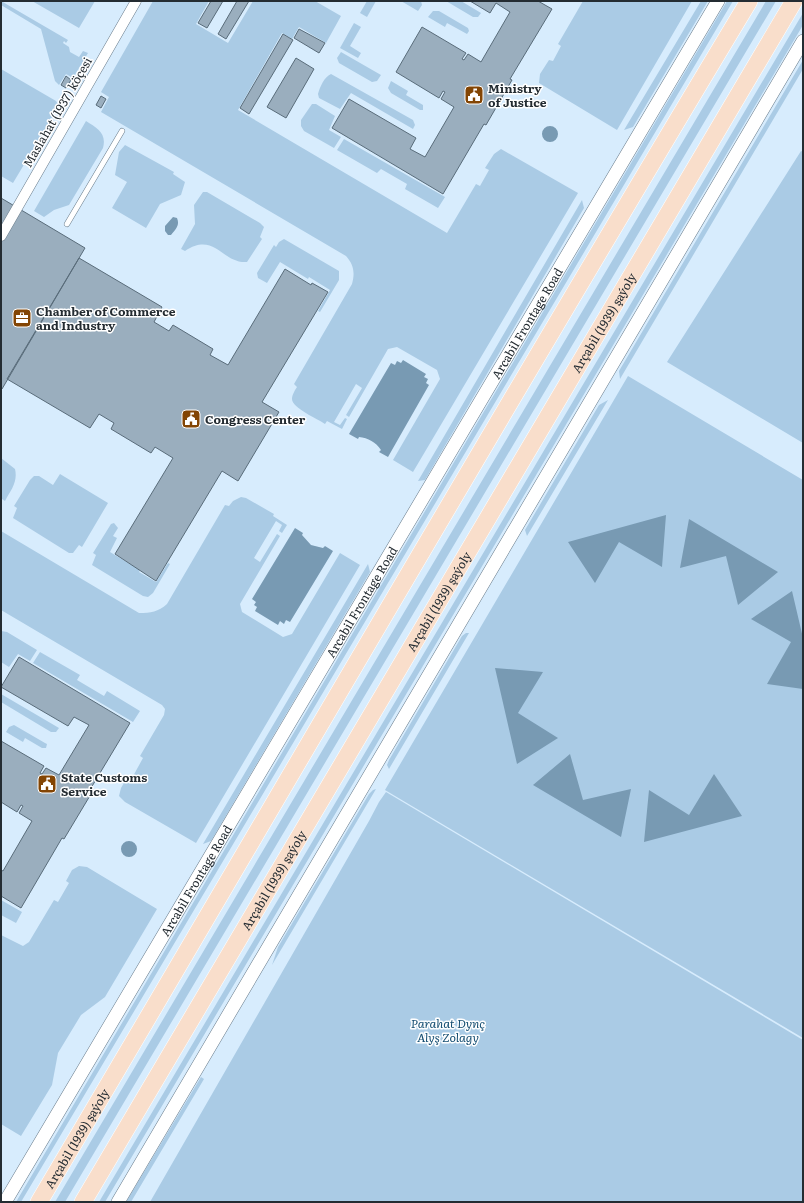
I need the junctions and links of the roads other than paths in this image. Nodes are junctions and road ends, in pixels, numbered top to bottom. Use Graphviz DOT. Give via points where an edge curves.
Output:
graph roads {
  1 [pos="136,1"];
  2 [pos="718,1"];
  3 [pos="749,1"];
  4 [pos="794,1"];
  5 [pos="803,41"];
  6 [pos="122,131"];
  7 [pos="67,224"];
  8 [pos="1,236"];
  9 [pos="5,1202"];
  10 [pos="39,1202"];
  11 [pos="83,1202"];
  12 [pos="118,1202"];
  1 -- 8 [label="street, Maslahat (1937) köçesi"];
  2 -- 9 [label="street, Arcabil Frontage Road"];
  3 -- 10 [label="main road, Arçabil (1939) şaýoly" via="569,300 388,612"];
  4 -- 11 [label="main road, Arçabil (1939) şaýoly"];
  5 -- 12 [label="street"];
  6 -- 7 [label="lane"];
}
